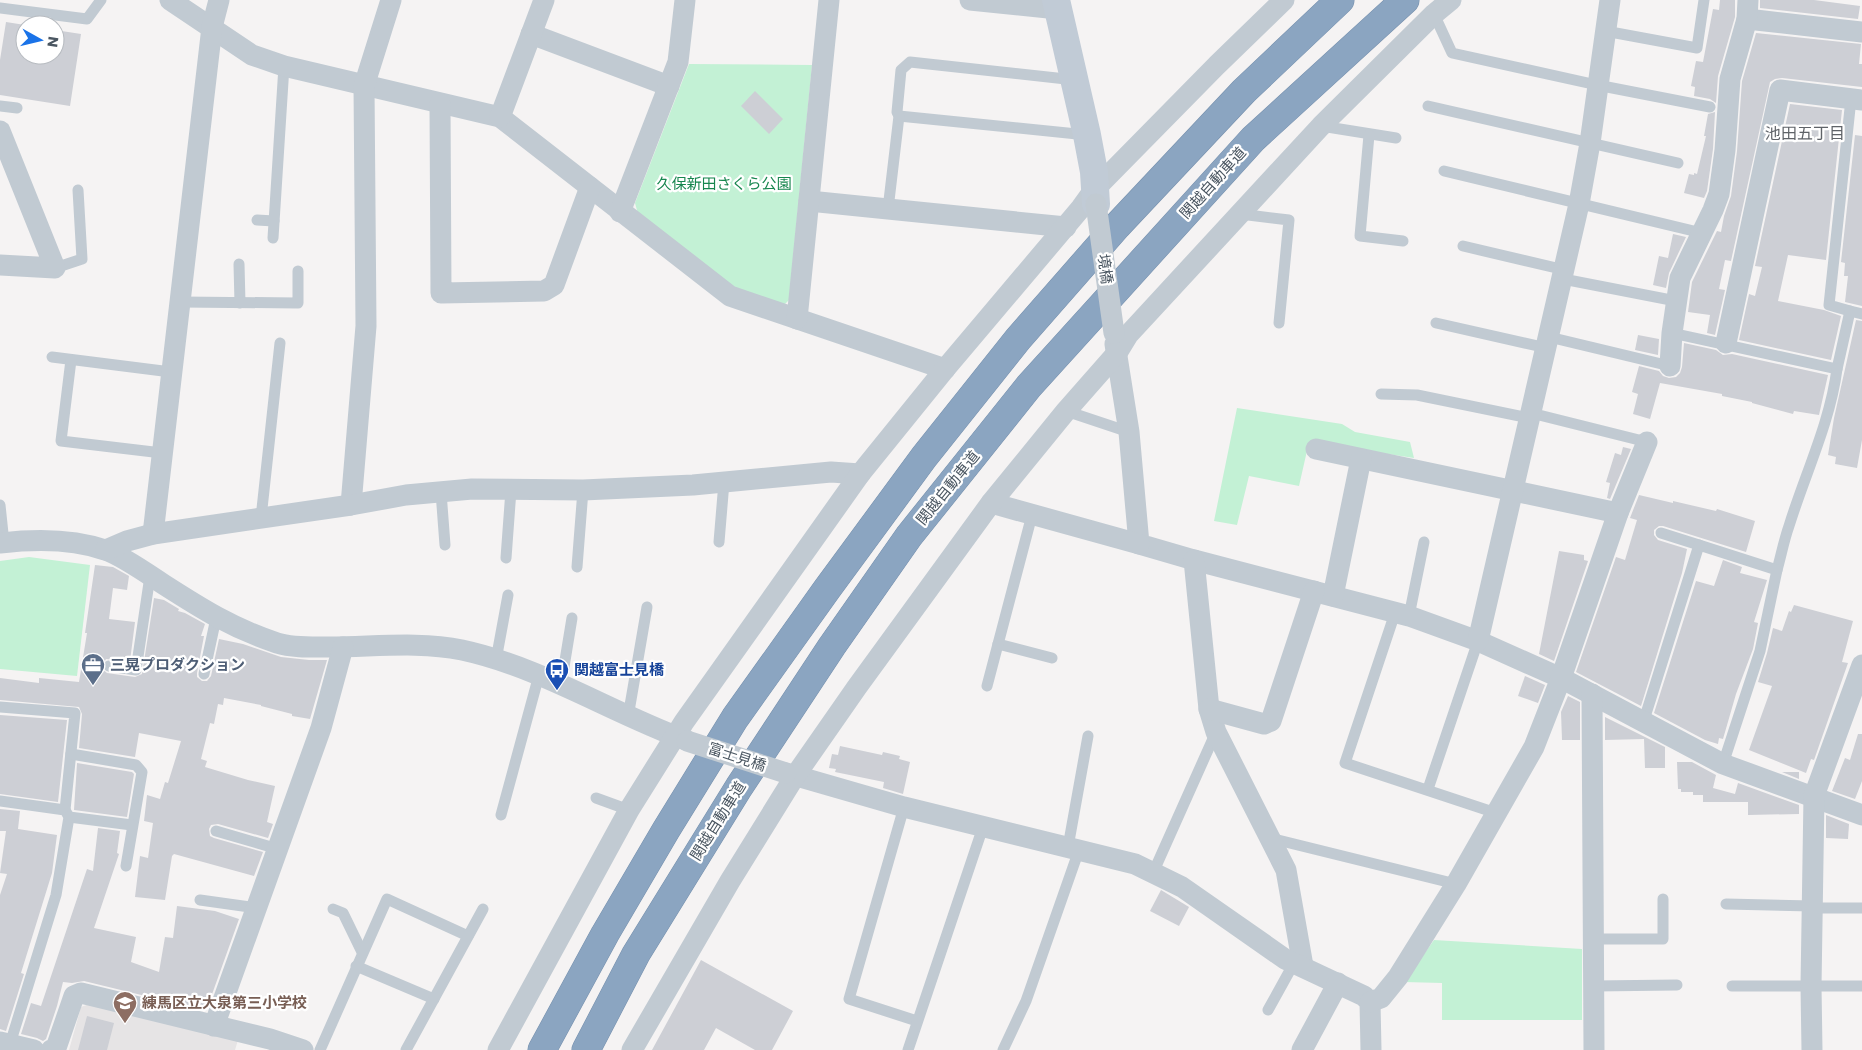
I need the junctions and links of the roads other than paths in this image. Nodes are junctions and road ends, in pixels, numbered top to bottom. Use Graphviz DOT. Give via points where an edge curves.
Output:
graph roads {
  1 [pos="101,0"];
  2 [pos="170,0"];
  3 [pos="219,0"];
  4 [pos="391,0"];
  5 [pos="544,0"];
  6 [pos="685,0"];
  7 [pos="830,0"];
  8 [pos="970,0"];
  9 [pos="1284,0"];
  10 [pos="1340,0"];
  11 [pos="1405,0"];
  12 [pos="1451,0"];
  13 [pos="1610,0"];
  14 [pos="1704,0"];
  15 [pos="1057,5"];
  16 [pos="0,8"];
  17 [pos="1748,10"];
  18 [pos="1434,14"];
  19 [pos="212,27"];
  20 [pos="1605,31"];
  21 [pos="1862,32"];
  22 [pos="531,34"];
  23 [pos="284,66"];
  24 [pos="1074,80"];
  25 [pos="1597,85"];
  26 [pos="364,86"];
  27 [pos="669,86"];
  28 [pos="1856,100"];
  29 [pos="440,104"];
  30 [pos="0,106"];
  31 [pos="1428,106"];
  32 [pos="1710,107"];
  33 [pos="17,108"];
  34 [pos="899,116"];
  35 [pos="500,117"];
  36 [pos="1321,126"];
  37 [pos="0,131"];
  38 [pos="1087,135"];
  39 [pos="1369,135"];
  40 [pos="1396,138"];
  41 [pos="1590,143"];
  42 [pos="1678,162"];
  43 [pos="1444,171"];
  44 [pos="590,187"];
  45 [pos="78,190"];
  46 [pos="1095,197"];
  47 [pos="809,200"];
  48 [pos="1579,204"];
  49 [pos="888,208"];
  50 [pos="620,212"];
  51 [pos="1240,214"];
  52 [pos="257,220"];
  53 [pos="274,221"];
  54 [pos="1066,227"];
  55 [pos="1702,233"];
  56 [pos="273,238"];
  57 [pos="1403,241"];
  58 [pos="1463,246"];
  59 [pos="239,264"];
  60 [pos="0,265"];
  61 [pos="55,268"];
  62 [pos="298,270"];
  63 [pos="1564,274"];
  64 [pos="1676,300"];
  65 [pos="181,302"];
  66 [pos="240,303"];
  67 [pos="1850,311"];
  68 [pos="1862,314"];
  69 [pos="797,319"];
  70 [pos="1278,323"];
  71 [pos="1436,323"];
  72 [pos="1681,335"];
  73 [pos="280,343"];
  74 [pos="1115,343"];
  75 [pos="1548,343"];
  76 [pos="1726,344"];
  77 [pos="52,358"];
  78 [pos="71,360"];
  79 [pos="1670,366"];
  80 [pos="945,369"];
  81 [pos="1837,369"];
  82 [pos="172,372"];
  83 [pos="1381,394"];
  84 [pos="1066,411"];
  85 [pos="1530,416"];
  86 [pos="1130,432"];
  87 [pos="1647,442"];
  88 [pos="1316,449"];
  89 [pos="162,453"];
  90 [pos="1361,459"];
  91 [pos="860,474"];
  92 [pos="724,482"];
  93 [pos="511,490"];
  94 [pos="583,490"];
  95 [pos="1511,491"];
  96 [pos="441,492"];
  97 [pos="991,503"];
  98 [pos="0,505"];
  99 [pos="351,506"];
  100 [pos="1618,513"];
  101 [pos="1032,515"];
  102 [pos="260,518"];
  103 [pos="1661,533"];
  104 [pos="153,534"];
  105 [pos="719,542"];
  106 [pos="1424,542"];
  107 [pos="2,543"];
  108 [pos="1139,544"];
  109 [pos="445,545"];
  110 [pos="1699,545"];
  111 [pos="106,550"];
  112 [pos="506,558"];
  113 [pos="1194,560"];
  114 [pos="577,567"];
  115 [pos="1777,570"];
  116 [pos="150,576"];
  117 [pos="1323,594"];
  118 [pos="508,595"];
  119 [pos="647,607"];
  120 [pos="1402,615"];
  121 [pos="216,618"];
  122 [pos="572,618"];
  123 [pos="1478,641"];
  124 [pos="998,644"];
  125 [pos="343,647"];
  126 [pos="1052,658"];
  127 [pos="496,660"];
  128 [pos="1862,665"];
  129 [pos="109,666"];
  130 [pos="204,674"];
  131 [pos="539,675"];
  132 [pos="1561,678"];
  133 [pos="562,685"];
  134 [pos="987,686"];
  135 [pos="1592,694"];
  136 [pos="0,707"];
  137 [pos="1209,708"];
  138 [pos="628,717"];
  139 [pos="1644,720"];
  140 [pos="1216,732"];
  141 [pos="1088,736"];
  142 [pos="681,739"];
  143 [pos="71,754"];
  144 [pos="1723,764"];
  145 [pos="791,774"];
  146 [pos="1428,790"];
  147 [pos="1814,796"];
  148 [pos="596,798"];
  149 [pos="0,800"];
  150 [pos="904,807"];
  151 [pos="629,810"];
  152 [pos="1496,813"];
  153 [pos="67,814"];
  154 [pos="501,815"];
  155 [pos="1862,815"];
  156 [pos="132,825"];
  157 [pos="983,827"];
  158 [pos="216,831"];
  159 [pos="1270,838"];
  160 [pos="278,849"];
  161 [pos="1074,849"];
  162 [pos="126,866"];
  163 [pos="1153,873"];
  164 [pos="1456,884"];
  165 [pos="1662,899"];
  166 [pos="200,900"];
  167 [pos="1726,904"];
  168 [pos="1812,907"];
  169 [pos="257,908"];
  170 [pos="483,908"];
  171 [pos="1862,908"];
  172 [pos="333,909"];
  173 [pos="468,936"];
  174 [pos="1594,939"];
  175 [pos="362,952"];
  176 [pos="1299,965"];
  177 [pos="356,966"];
  178 [pos="1338,983"];
  179 [pos="1677,985"];
  180 [pos="1594,986"];
  181 [pos="1732,986"];
  182 [pos="1811,986"];
  183 [pos="1862,986"];
  184 [pos="434,1000"];
  185 [pos="1370,1002"];
  186 [pos="1268,1010"];
  187 [pos="917,1021"];
  188 [pos="214,1026"];
  189 [pos="5,1043"];
  190 [pos="34,1050"];
  191 [pos="51,1050"];
  192 [pos="303,1050"];
  193 [pos="320,1050"];
  194 [pos="406,1050"];
  195 [pos="498,1050"];
  196 [pos="542,1050"];
  197 [pos="586,1050"];
  198 [pos="632,1050"];
  199 [pos="908,1050"];
  200 [pos="1004,1050"];
  201 [pos="1302,1050"];
  202 [pos="1371,1050"];
  203 [pos="1594,1050"];
  204 [pos="1812,1050"];
  1 -- 16 [label="lane" via="87,19"];
  2 -- 19 [label="street"];
  3 -- 19 [label="street"];
  4 -- 26 [label="street"];
  5 -- 22 [label="street"];
  6 -- 27 [label="street" via="678,62"];
  7 -- 47 [label="street"];
  8 -- 15 [label="street"];
  9 -- 46 [label="street" via="1216,65"];
  10 -- 196 [label="highway" via="1244,91 1116,226 924,457 735,718 605,934"];
  11 -- 197 [label="highway, 関越自動車道" via="1247,146 1029,386 909,536 739,787 636,954"];
  12 -- 18 [label="street"];
  13 -- 20 [label="street"];
  14 -- 20 [label="lane" via="1697,48"];
  15 -- 24 [label="street"];
  17 -- 21 [label="street"];
  17 -- 55 [label="street" via="1730,79 1718,194"];
  18 -- 25 [label="lane" via="1452,53"];
  18 -- 36 [label="street"];
  19 -- 23 [label="street" via="252,55"];
  19 -- 65 [label="street"];
  20 -- 25 [label="street"];
  22 -- 27 [label="street"];
  22 -- 35 [label="street"];
  23 -- 26 [label="street"];
  23 -- 53 [label="lane"];
  24 -- 34 [label="lane" via="910,62 902,70"];
  24 -- 38 [label="street"];
  25 -- 32 [label="lane"];
  25 -- 41 [label="street"];
  26 -- 29 [label="street"];
  26 -- 99 [label="street" via="366,326"];
  27 -- 50 [label="street"];
  28 -- 67 [label="lane" via="1829,305"];
  28 -- 76 [label="street" via="1780,90"];
  29 -- 35 [label="street"];
  29 -- 44 [label="street" via="440,293 544,291 554,285"];
  30 -- 33 [label="lane"];
  31 -- 41 [label="lane"];
  34 -- 38 [label="lane"];
  34 -- 49 [label="lane"];
  35 -- 44 [label="street"];
  36 -- 39 [label="lane"];
  36 -- 51 [label="street"];
  37 -- 61 [label="street"];
  38 -- 46 [label="street"];
  39 -- 40 [label="lane"];
  39 -- 57 [label="lane" via="1360,236"];
  41 -- 42 [label="lane"];
  41 -- 48 [label="street"];
  43 -- 48 [label="lane"];
  44 -- 50 [label="street"];
  45 -- 61 [label="lane" via="82,259"];
  46 -- 54 [label="street"];
  46 -- 74 [label="street, 境橋, bridge"];
  47 -- 49 [label="street"];
  47 -- 69 [label="street"];
  48 -- 55 [label="lane"];
  48 -- 63 [label="street"];
  49 -- 54 [label="street"];
  50 -- 69 [label="street" via="730,296"];
  51 -- 70 [label="lane" via="1289,220"];
  51 -- 74 [label="street" via="1128,335"];
  52 -- 53 [label="lane"];
  53 -- 56 [label="lane"];
  54 -- 80 [label="street"];
  55 -- 64 [label="street" via="1680,278"];
  58 -- 63 [label="lane"];
  59 -- 66 [label="lane"];
  60 -- 61 [label="street"];
  62 -- 66 [label="lane" via="298,303"];
  63 -- 64 [label="lane"];
  63 -- 75 [label="street"];
  64 -- 79 [label="street"];
  65 -- 66 [label="lane"];
  65 -- 82 [label="street"];
  67 -- 68 [label="lane"];
  67 -- 81 [label="lane"];
  69 -- 80 [label="street"];
  71 -- 75 [label="lane"];
  72 -- 76 [label="lane"];
  73 -- 102 [label="lane"];
  74 -- 84 [label="street"];
  74 -- 86 [label="street, 境橋"];
  75 -- 79 [label="lane"];
  75 -- 85 [label="street"];
  76 -- 81 [label="lane"];
  77 -- 78 [label="lane"];
  78 -- 82 [label="lane"];
  78 -- 89 [label="lane" via="62,441"];
  80 -- 91 [label="street"];
  81 -- 115 [label="lane" via="1835,389 1788,527"];
  82 -- 89 [label="street"];
  83 -- 85 [label="lane" via="1418,395"];
  84 -- 86 [label="lane"];
  84 -- 97 [label="street"];
  85 -- 87 [label="lane"];
  85 -- 95 [label="street"];
  86 -- 108 [label="street, 境橋"];
  87 -- 100 [label="street"];
  88 -- 90 [label="street"];
  89 -- 104 [label="street"];
  90 -- 95 [label="street"];
  90 -- 117 [label="street"];
  91 -- 92 [label="street" via="831,472"];
  91 -- 142 [label="street"];
  92 -- 94 [label="street"];
  92 -- 105 [label="lane"];
  93 -- 94 [label="street"];
  93 -- 96 [label="street"];
  93 -- 112 [label="lane"];
  94 -- 114 [label="lane"];
  95 -- 100 [label="street"];
  95 -- 123 [label="street"];
  96 -- 99 [label="street"];
  96 -- 109 [label="lane"];
  97 -- 101 [label="street"];
  97 -- 145 [label="street"];
  98 -- 107 [label="lane"];
  99 -- 102 [label="street"];
  100 -- 132 [label="street"];
  101 -- 108 [label="street"];
  101 -- 124 [label="lane"];
  102 -- 104 [label="street"];
  103 -- 110 [label="lane"];
  104 -- 111 [label="street"];
  106 -- 120 [label="lane"];
  107 -- 111 [label="street, 富士見橋" via="30,540 78,542"];
  108 -- 113 [label="street"];
  110 -- 115 [label="lane"];
  110 -- 139 [label="lane"];
  111 -- 116 [label="street, 富士見橋"];
  113 -- 117 [label="street"];
  113 -- 137 [label="street"];
  115 -- 144 [label="lane" via="1760,651"];
  116 -- 121 [label="street, 富士見橋"];
  116 -- 129 [label="lane" via="136,670"];
  117 -- 120 [label="street"];
  117 -- 137 [label="street" via="1271,721 1264,724"];
  118 -- 127 [label="lane"];
  119 -- 138 [label="lane"];
  120 -- 123 [label="street"];
  120 -- 146 [label="lane" via="1345,763"];
  121 -- 125 [label="street, 富士見橋" via="280,644"];
  121 -- 130 [label="lane"];
  122 -- 133 [label="lane"];
  123 -- 132 [label="street"];
  123 -- 146 [label="lane"];
  124 -- 126 [label="lane"];
  124 -- 134 [label="lane"];
  125 -- 127 [label="street, 富士見橋" via="431,646 462,650"];
  125 -- 160 [label="street" via="321,728"];
  127 -- 131 [label="street, 富士見橋"];
  128 -- 147 [label="street"];
  131 -- 133 [label="street, 富士見橋"];
  131 -- 154 [label="lane"];
  132 -- 135 [label="street"];
  132 -- 152 [label="street" via="1534,747"];
  133 -- 138 [label="street, 富士見橋"];
  135 -- 139 [label="street"];
  135 -- 174 [label="street"];
  136 -- 143 [label="lane" via="75,713"];
  137 -- 140 [label="street"];
  138 -- 142 [label="street, 富士見橋"];
  139 -- 144 [label="street"];
  140 -- 159 [label="street"];
  140 -- 163 [label="lane"];
  141 -- 161 [label="lane"];
  142 -- 145 [label="street, 富士見橋, bridge"];
  142 -- 151 [label="street"];
  143 -- 153 [label="lane"];
  143 -- 156 [label="lane" via="136,765 142,772"];
  144 -- 147 [label="street"];
  145 -- 150 [label="street, 富士見橋"];
  145 -- 198 [label="street"];
  146 -- 152 [label="lane"];
  147 -- 155 [label="street"];
  147 -- 168 [label="street"];
  148 -- 151 [label="lane"];
  149 -- 153 [label="lane"];
  150 -- 157 [label="street, 富士見橋"];
  150 -- 187 [label="lane" via="849,999"];
  151 -- 195 [label="street"];
  152 -- 164 [label="street"];
  153 -- 156 [label="lane"];
  153 -- 189 [label="lane" via="56,895"];
  156 -- 162 [label="lane"];
  157 -- 161 [label="street, 富士見橋"];
  157 -- 187 [label="lane"];
  158 -- 160 [label="lane"];
  159 -- 164 [label="lane"];
  159 -- 176 [label="street" via="1286,870"];
  160 -- 169 [label="street"];
  161 -- 163 [label="street, 富士見橋" via="1135,864"];
  161 -- 200 [label="lane" via="1026,1001"];
  163 -- 176 [label="street, 富士見橋" via="1182,887 1255,939"];
  164 -- 185 [label="street" via="1398,977 1381,998"];
  165 -- 174 [label="lane" via="1663,939"];
  166 -- 169 [label="lane"];
  167 -- 168 [label="lane"];
  168 -- 171 [label="lane"];
  168 -- 182 [label="street"];
  169 -- 188 [label="street"];
  170 -- 173 [label="lane"];
  172 -- 175 [label="lane" via="343,913"];
  173 -- 175 [label="lane" via="387,899"];
  173 -- 184 [label="lane"];
  174 -- 180 [label="street"];
  175 -- 177 [label="lane"];
  176 -- 178 [label="street, 富士見橋"];
  176 -- 186 [label="lane"];
  177 -- 184 [label="lane"];
  177 -- 193 [label="lane"];
  178 -- 185 [label="street, 富士見橋"];
  178 -- 201 [label="street"];
  179 -- 180 [label="lane"];
  180 -- 203 [label="street"];
  181 -- 182 [label="lane"];
  182 -- 183 [label="lane"];
  182 -- 204 [label="street"];
  184 -- 194 [label="lane"];
  185 -- 202 [label="street"];
  187 -- 199 [label="lane"];
  188 -- 191 [label="street" via="81,993 74,996 56,1048"];
  188 -- 192 [label="street"];
  189 -- 190 [label="street"];
}
